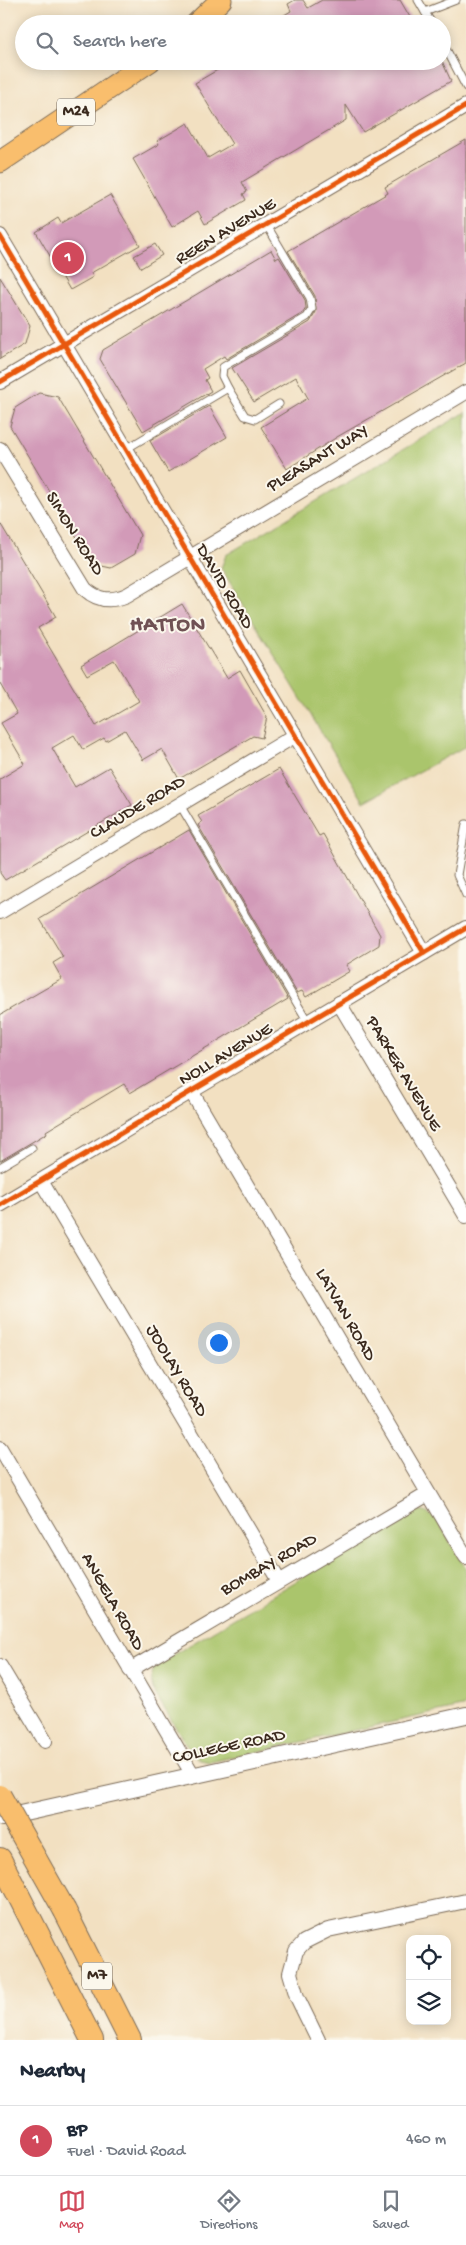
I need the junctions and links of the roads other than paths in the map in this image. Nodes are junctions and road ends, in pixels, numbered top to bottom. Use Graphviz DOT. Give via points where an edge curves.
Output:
graph roads {
  1 [pos="221,0"];
  2 [pos="418,0"];
  3 [pos="456,0"];
  4 [pos="425,12"];
  5 [pos="205,15"];
  6 [pos="427,15"];
  7 [pos="451,58"];
  8 [pos="137,70"];
  9 [pos="466,87"];
  10 [pos="466,106"];
  11 [pos="0,162"];
  12 [pos="266,224"];
  13 [pos="0,236"];
  14 [pos="64,344"];
  15 [pos="0,382"];
  16 [pos="228,388"];
  17 [pos="466,392"];
  18 [pos="280,404"];
  19 [pos="0,449"];
  20 [pos="126,449"];
  21 [pos="190,557"];
  22 [pos="296,736"];
  23 [pos="180,805"];
  24 [pos="466,824"];
  25 [pos="466,895"];
  26 [pos="0,911"];
  27 [pos="466,928"];
  28 [pos="424,953"];
  29 [pos="339,1003"];
  30 [pos="308,1022"];
  31 [pos="191,1091"];
  32 [pos="32,1148"];
  33 [pos="0,1167"];
  34 [pos="41,1181"];
  35 [pos="1,1202"];
  36 [pos="466,1216"];
  37 [pos="0,1448"];
  38 [pos="428,1494"];
  39 [pos="466,1557"];
  40 [pos="279,1580"];
  41 [pos="0,1666"];
  42 [pos="130,1670"];
  43 [pos="466,1715"];
  44 [pos="45,1741"];
  45 [pos="193,1775"];
  46 [pos="0,1796"];
  47 [pos="0,1818"];
  48 [pos="0,1859"];
  49 [pos="466,1901"];
  50 [pos="92,2040"];
  51 [pos="130,2040"];
  52 [pos="318,2040"];
  1 -- 5 [label="main road"];
  2 -- 4 [label="lane"];
  3 -- 4 [label="lane"];
  4 -- 6 [label="lane"];
  7 -- 9 [label="lane"];
  8 -- 11 [label="main road, M24"];
  10 -- 12 [label="street, REEN AVENUE"];
  12 -- 14 [label="street, REEN AVENUE"];
  12 -- 16 [label="lane" via="310,298 312,309 307,317 223,368 222,376"];
  13 -- 14 [label="street, DAVID ROAD"];
  14 -- 15 [label="street, REEN AVENUE"];
  14 -- 20 [label="street, DAVID ROAD"];
  16 -- 18 [label="lane" via="245,416 254,419"];
  16 -- 20 [label="lane"];
  17 -- 21 [label="street, PLEASANT WAY"];
  19 -- 21 [label="street, SIMON ROAD" via="81,583 91,594 105,600 120,598"];
  20 -- 21 [label="street, DAVID ROAD"];
  21 -- 22 [label="street, DAVID ROAD"];
  22 -- 23 [label="street, CLAUDE ROAD"];
  22 -- 28 [label="street, DAVID ROAD"];
  23 -- 26 [label="street, CLAUDE ROAD"];
  23 -- 30 [label="lane"];
  24 -- 25 [label="lane" via="457,875"];
  27 -- 28 [label="street, NOLL AVENUE"];
  28 -- 29 [label="street, NOLL AVENUE"];
  29 -- 30 [label="street, NOLL AVENUE"];
  29 -- 36 [label="street, PARKER AVENUE"];
  30 -- 31 [label="street, NOLL AVENUE"];
  31 -- 34 [label="street, NOLL AVENUE"];
  31 -- 38 [label="street, LATVAN ROAD"];
  32 -- 33 [label="lane"];
  34 -- 35 [label="street, NOLL AVENUE"];
  34 -- 40 [label="street, JOOLAY ROAD"];
  37 -- 42 [label="street, ANGELA ROAD"];
  38 -- 39 [label="street, LATVAN ROAD"];
  38 -- 40 [label="street, BOMBAY ROAD"];
  40 -- 42 [label="street, BOMBAY ROAD"];
  41 -- 44 [label="street"];
  42 -- 45 [label="street, ANGELA ROAD"];
  43 -- 45 [label="street, COLLEGE ROAD"];
  45 -- 47 [label="street, COLLEGE ROAD"];
  46 -- 51 [label="highway, M7, bridge" via="65,1911"];
  48 -- 50 [label="highway, M7"];
  49 -- 52 [label="street" via="328,1930 304,1942 296,1951 290,1974 297,1997"];
}
